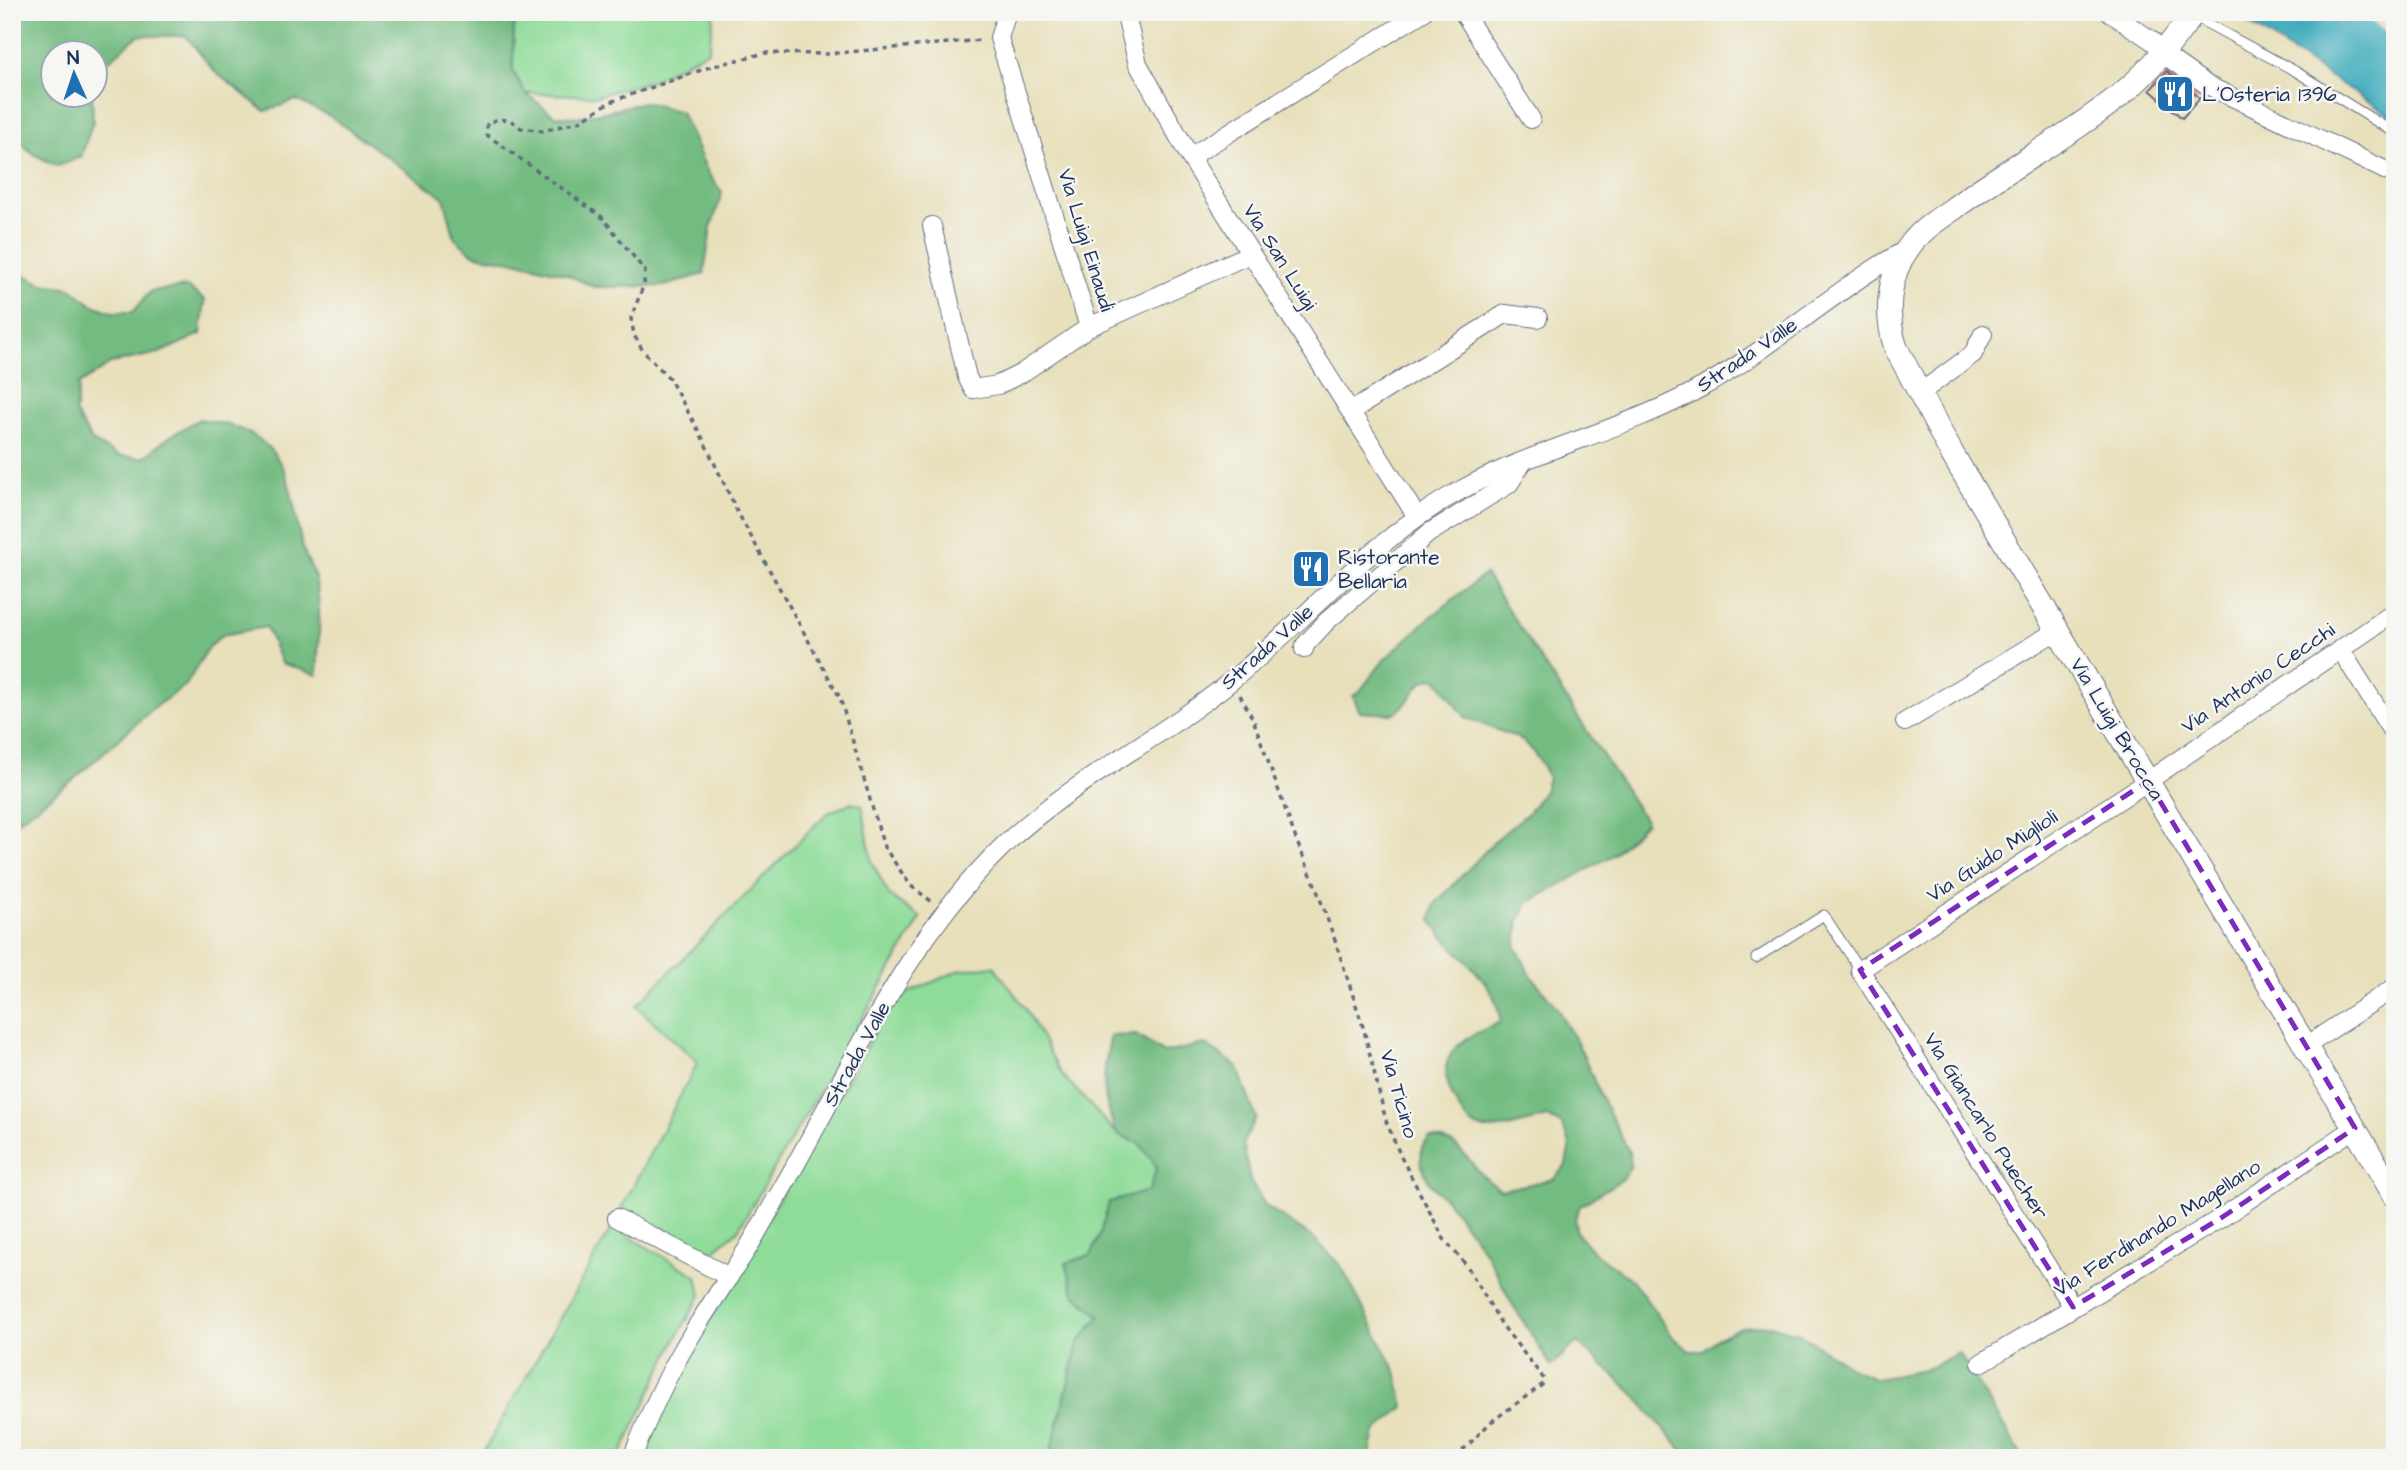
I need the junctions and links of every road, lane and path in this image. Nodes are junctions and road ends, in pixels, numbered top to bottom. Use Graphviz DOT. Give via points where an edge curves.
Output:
graph roads {
  1 [pos="1007,12"];
  2 [pos="1125,12"];
  3 [pos="1423,12"];
  4 [pos="1463,12"];
  5 [pos="2109,12"];
  6 [pos="2193,14"];
  7 [pos="999,38"];
  8 [pos="2164,53"];
  9 [pos="1531,119"];
  10 [pos="2395,133"];
  11 [pos="1190,157"];
  12 [pos="2395,175"];
  13 [pos="932,226"];
  14 [pos="1907,249"];
  15 [pos="1250,254"];
  16 [pos="1538,318"];
  17 [pos="1089,327"];
  18 [pos="1983,334"];
  19 [pos="1920,393"];
  20 [pos="1352,411"];
  21 [pos="1523,462"];
  22 [pos="1417,517"];
  23 [pos="2395,612"];
  24 [pos="2058,630"];
  25 [pos="1304,649"];
  26 [pos="2340,649"];
  27 [pos="1232,681"];
  28 [pos="1905,722"];
  29 [pos="2395,736"];
  30 [pos="2148,781"];
  31 [pos="944,911"];
  32 [pos="1756,958"];
  33 [pos="1860,970"];
  34 [pos="2395,987"];
  35 [pos="2306,1046"];
  36 [pos="2355,1128"];
  37 [pos="2395,1196"];
  38 [pos="617,1218"];
  39 [pos="729,1277"];
  40 [pos="2073,1307"];
  41 [pos="1981,1363"];
  42 [pos="632,1458"];
  43 [pos="1455,1458"];
  1 -- 7 [label="street"];
  2 -- 11 [label="street, Via San Luigi" via="1138,64"];
  3 -- 11 [label="street"];
  4 -- 9 [label="street"];
  5 -- 8 [label="street"];
  6 -- 8 [label="street, Strada Valle"];
  6 -- 10 [label="lane"];
  7 -- 17 [label="street, Via Luigi Einaudi"];
  7 -- 31 [label="path" via="826,54 765,53 610,102 580,121 543,131 497,119 488,124 487,135 602,218 645,271 631,317 634,335 669,378 839,698 884,846 911,886"];
  8 -- 12 [label="street" via="2207,85"];
  8 -- 14 [label="street, Strada Valle" via="2124,92 1989,181"];
  11 -- 15 [label="street, Via San Luigi"];
  13 -- 17 [label="street" via="973,389 998,385 1022,373"];
  14 -- 19 [label="street, Via Luigi Brocca" via="1888,305 1896,348"];
  14 -- 21 [label="street, Strada Valle" via="1700,389"];
  15 -- 17 [label="street, Via Luigi Einaudi"];
  15 -- 20 [label="street, Via San Luigi"];
  16 -- 20 [label="street" via="1505,314"];
  18 -- 19 [label="street" via="1973,354"];
  19 -- 24 [label="street, Via Luigi Brocca"];
  20 -- 22 [label="street, Via San Luigi"];
  21 -- 22 [label="street, Strada Valle" via="1461,489"];
  21 -- 25 [label="street" via="1509,484 1429,533 1372,580"];
  22 -- 27 [label="street, Strada Valle" via="1352,568"];
  23 -- 26 [label="street, Via Antonio Cecchi"];
  24 -- 28 [label="street"];
  24 -- 30 [label="street, Via Luigi Brocca"];
  26 -- 29 [label="street"];
  26 -- 30 [label="street, Via Antonio Cecchi"];
  27 -- 31 [label="street, Strada Valle" via="1036,816"];
  27 -- 43 [label="path, Via Ticino" via="1253,719 1328,920 1364,1031 1386,1121 1401,1157 1444,1239 1544,1378 1542,1385 1491,1422"];
  30 -- 33 [label="street, Via Guido Miglioli"];
  30 -- 35 [label="street, Via Luigi Brocca"];
  31 -- 39 [label="street, Strada Valle" via="859,1045"];
  32 -- 33 [label="lane" via="1824,915"];
  33 -- 40 [label="street, Via Giancarlo Puecher"];
  34 -- 35 [label="street"];
  35 -- 36 [label="street, Via Luigi Brocca"];
  36 -- 37 [label="street, Via Luigi Brocca"];
  36 -- 40 [label="street, Via Ferdinando Magellano" via="2221,1218"];
  38 -- 39 [label="street"];
  39 -- 42 [label="street, Strada Valle" via="669,1374"];
  40 -- 41 [label="street, Via Ferdinando Magellano"];
}
